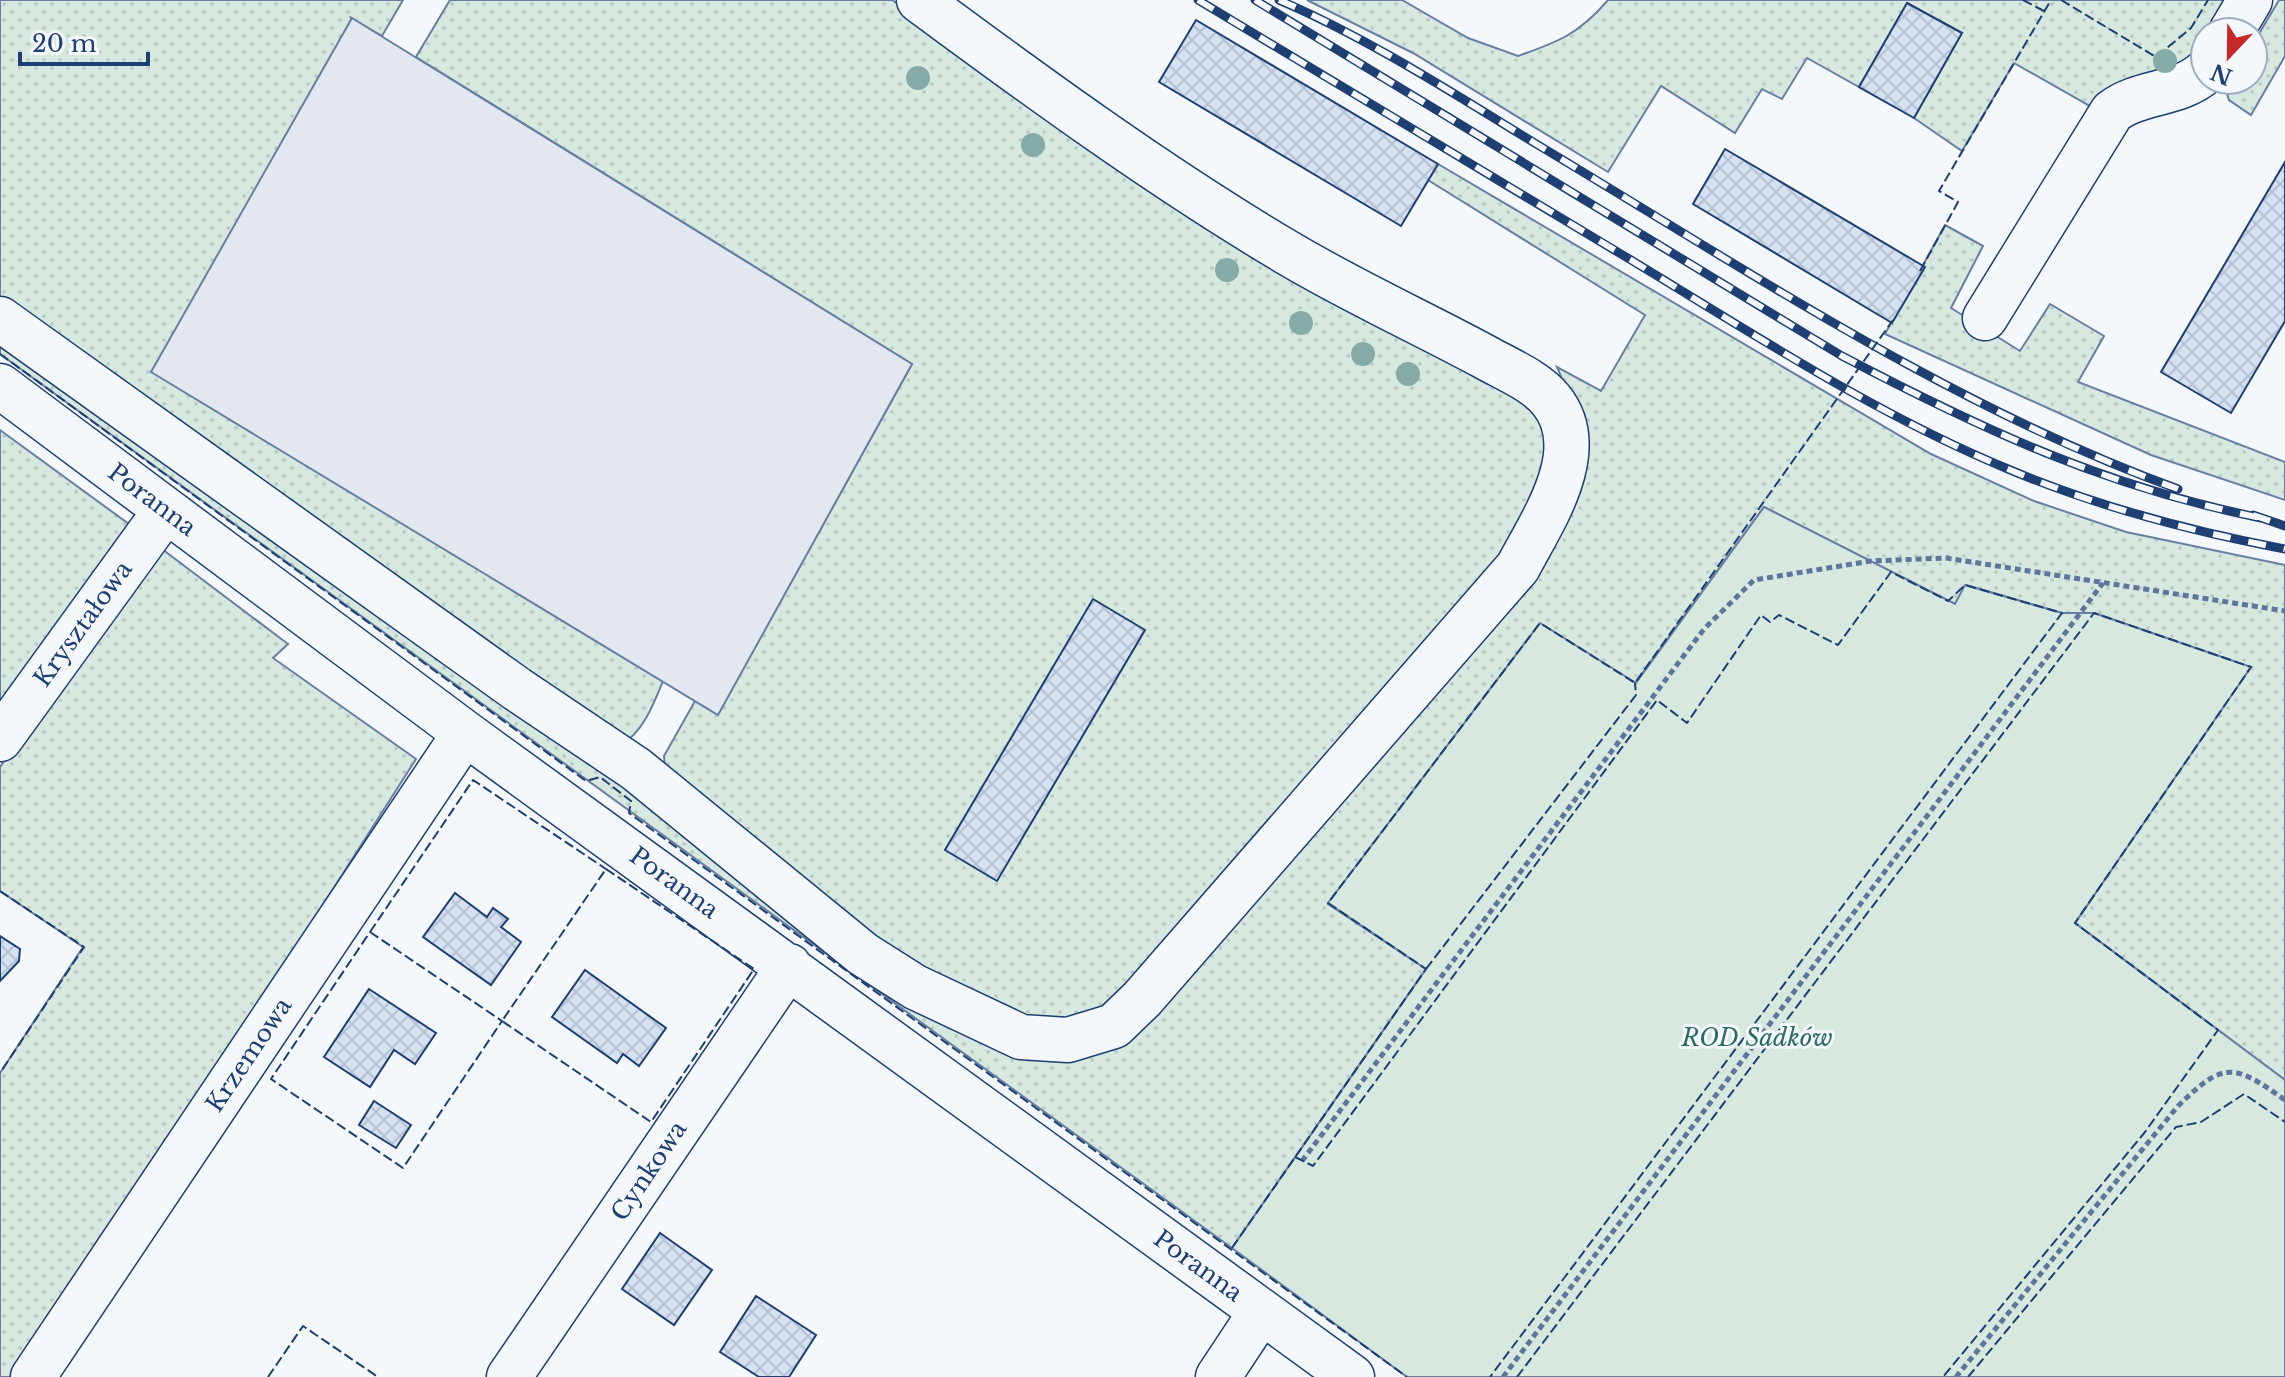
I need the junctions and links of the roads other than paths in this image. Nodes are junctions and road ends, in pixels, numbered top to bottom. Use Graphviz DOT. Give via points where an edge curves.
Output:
graph roads {
  1 [pos="919,0"];
  2 [pos="2189,82"];
  3 [pos="1985,318"];
  4 [pos="0,319"];
  5 [pos="0,386"];
  6 [pos="166,510"];
  7 [pos="465,733"];
  8 [pos="0,739"];
  9 [pos="789,966"];
  10 [pos="1261,1312"];
  11 [pos="33,1377"];
  12 [pos="509,1377"];
  13 [pos="1218,1377"];
  14 [pos="1352,1377"];
  1 -- 4 [label="street" via="1215,209 1335,280 1523,378 1551,400 1562,421 1568,459 1559,489 1518,567 1114,1026 1068,1040 1021,1037 964,1013 863,954 636,769"];
  2 -- 3 [label="street" via="2127,101 2112,112"];
  5 -- 6 [label="street, Poranna"];
  6 -- 7 [label="street, Poranna"];
  6 -- 8 [label="street, Kryształowa"];
  7 -- 9 [label="street, Poranna"];
  7 -- 11 [label="street, Krzemowa"];
  9 -- 10 [label="street, Poranna"];
  9 -- 12 [label="street, Cynkowa"];
  10 -- 13 [label="street"];
  10 -- 14 [label="street, Poranna"];
}
